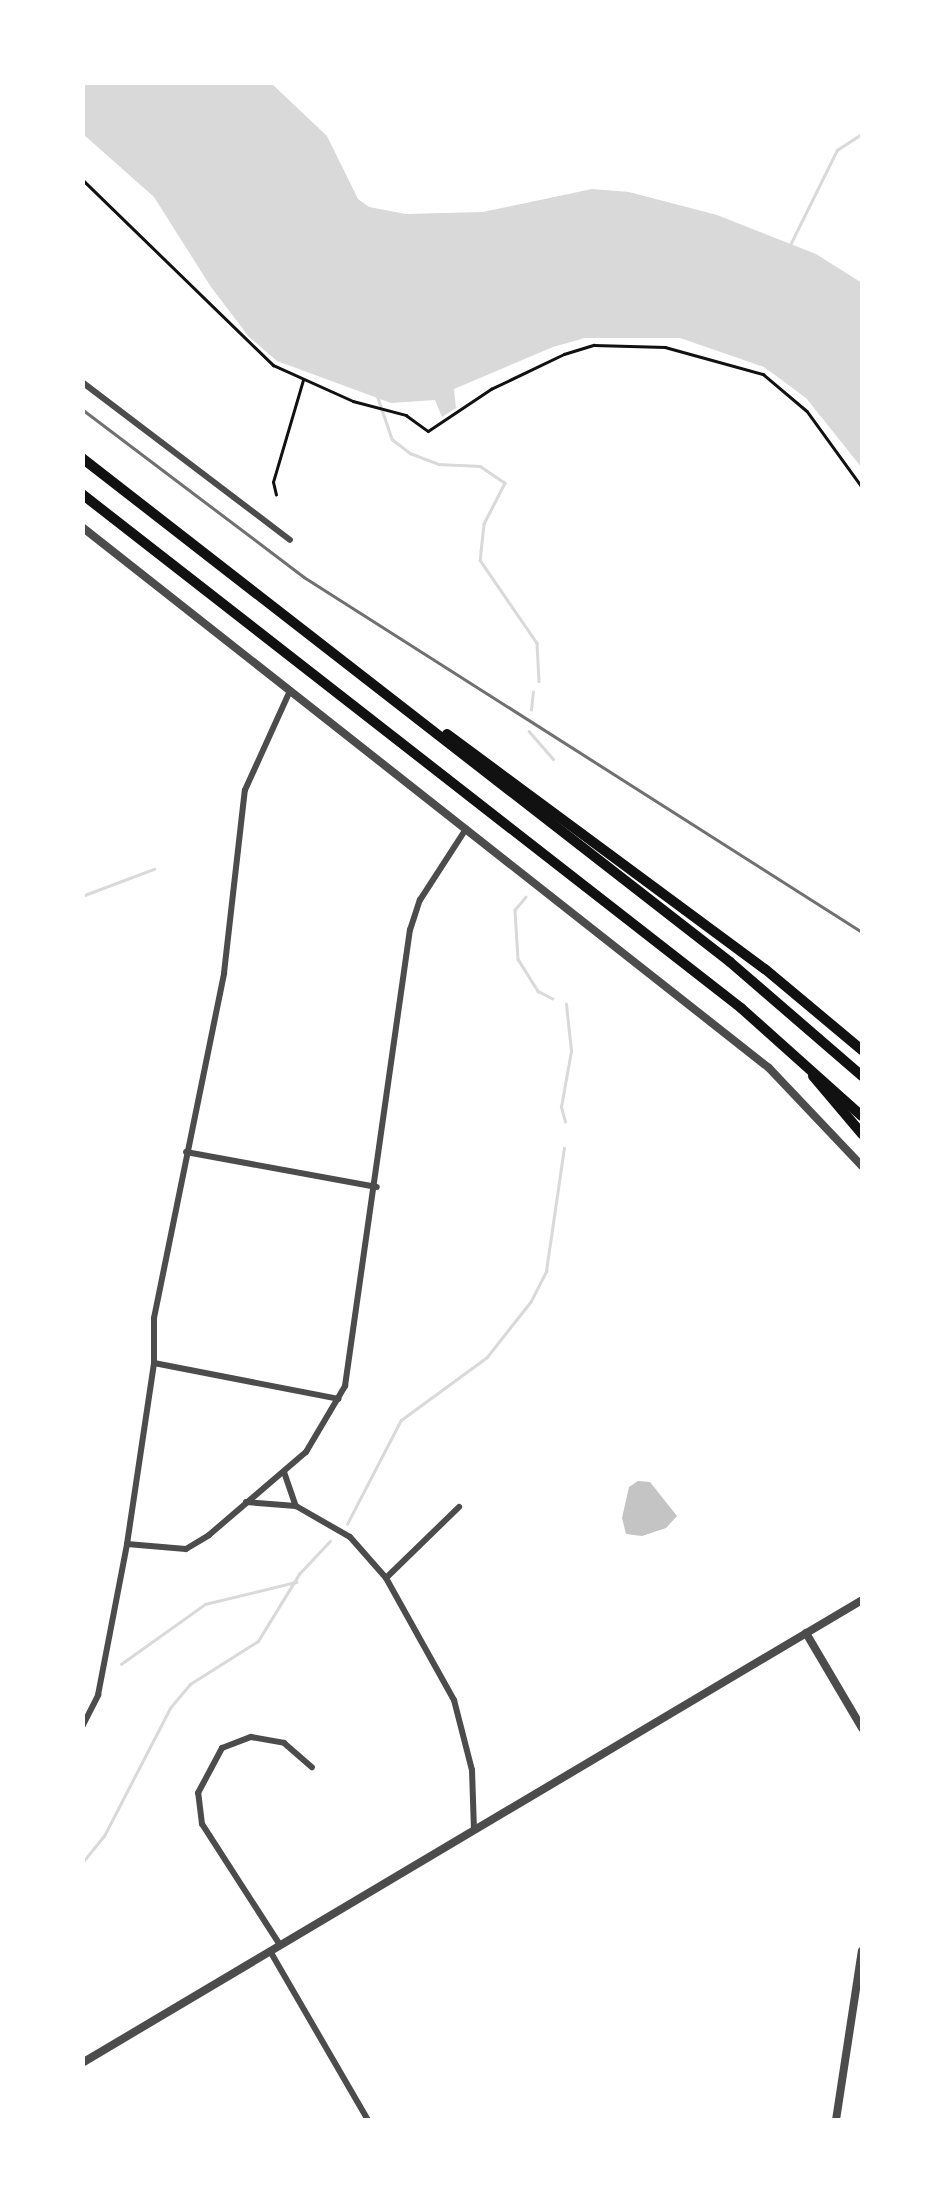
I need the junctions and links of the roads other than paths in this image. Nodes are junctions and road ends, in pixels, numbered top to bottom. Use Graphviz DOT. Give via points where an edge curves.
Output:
graph roads {
  1 [pos="82,382"];
  2 [pos="82,458"];
  3 [pos="82,494"];
  4 [pos="82,527"];
  5 [pos="290,540"];
  6 [pos="344,662"];
  7 [pos="289,693"];
  8 [pos="467,828"];
  9 [pos="786,1045"];
  10 [pos="862,1048"];
  11 [pos="862,1076"];
  12 [pos="862,1116"];
  13 [pos="862,1134"];
  14 [pos="186,1152"];
  15 [pos="862,1166"];
  16 [pos="377,1186"];
  17 [pos="154,1363"];
  18 [pos="338,1399"];
  19 [pos="284,1472"];
  20 [pos="246,1502"];
  21 [pos="296,1506"];
  22 [pos="459,1507"];
  23 [pos="127,1544"];
  24 [pos="386,1578"];
  25 [pos="862,1600"];
  26 [pos="806,1633"];
  27 [pos="82,1727"];
  28 [pos="862,1728"];
  29 [pos="312,1768"];
  30 [pos="474,1830"];
  31 [pos="280,1945"];
  32 [pos="270,1951"];
  33 [pos="862,1951"];
  34 [pos="82,2064"];
  35 [pos="368,2120"];
  36 [pos="836,2120"];
  1 -- 5 [label="street"];
  2 -- 6 [label="highway"];
  3 -- 9 [label="highway"];
  4 -- 7 [label="street"];
  6 -- 10 [label="highway"];
  6 -- 11 [label="highway" via="730,962"];
  7 -- 8 [label="street"];
  7 -- 14 [label="street" via="245,790 224,973"];
  8 -- 15 [label="street" via="769,1068"];
  8 -- 16 [label="street" via="420,900 410,930"];
  9 -- 12 [label="highway"];
  9 -- 13 [label="highway"];
  14 -- 16 [label="street"];
  14 -- 17 [label="street" via="154,1318"];
  16 -- 18 [label="street"];
  17 -- 18 [label="street"];
  17 -- 23 [label="street"];
  18 -- 19 [label="street" via="306,1452"];
  19 -- 20 [label="street"];
  19 -- 21 [label="street"];
  20 -- 21 [label="street"];
  20 -- 23 [label="street" via="186,1549"];
  21 -- 24 [label="street" via="350,1537"];
  22 -- 24 [label="street"];
  23 -- 27 [label="street" via="98,1695"];
  24 -- 30 [label="street" via="454,1700 472,1770"];
  25 -- 26 [label="street"];
  26 -- 28 [label="street"];
  26 -- 30 [label="street"];
  29 -- 31 [label="street" via="284,1744 251,1737 222,1748 198,1793 202,1824"];
  30 -- 31 [label="street"];
  31 -- 32 [label="street"];
  32 -- 34 [label="street"];
  32 -- 35 [label="street"];
  33 -- 36 [label="street"];
}
